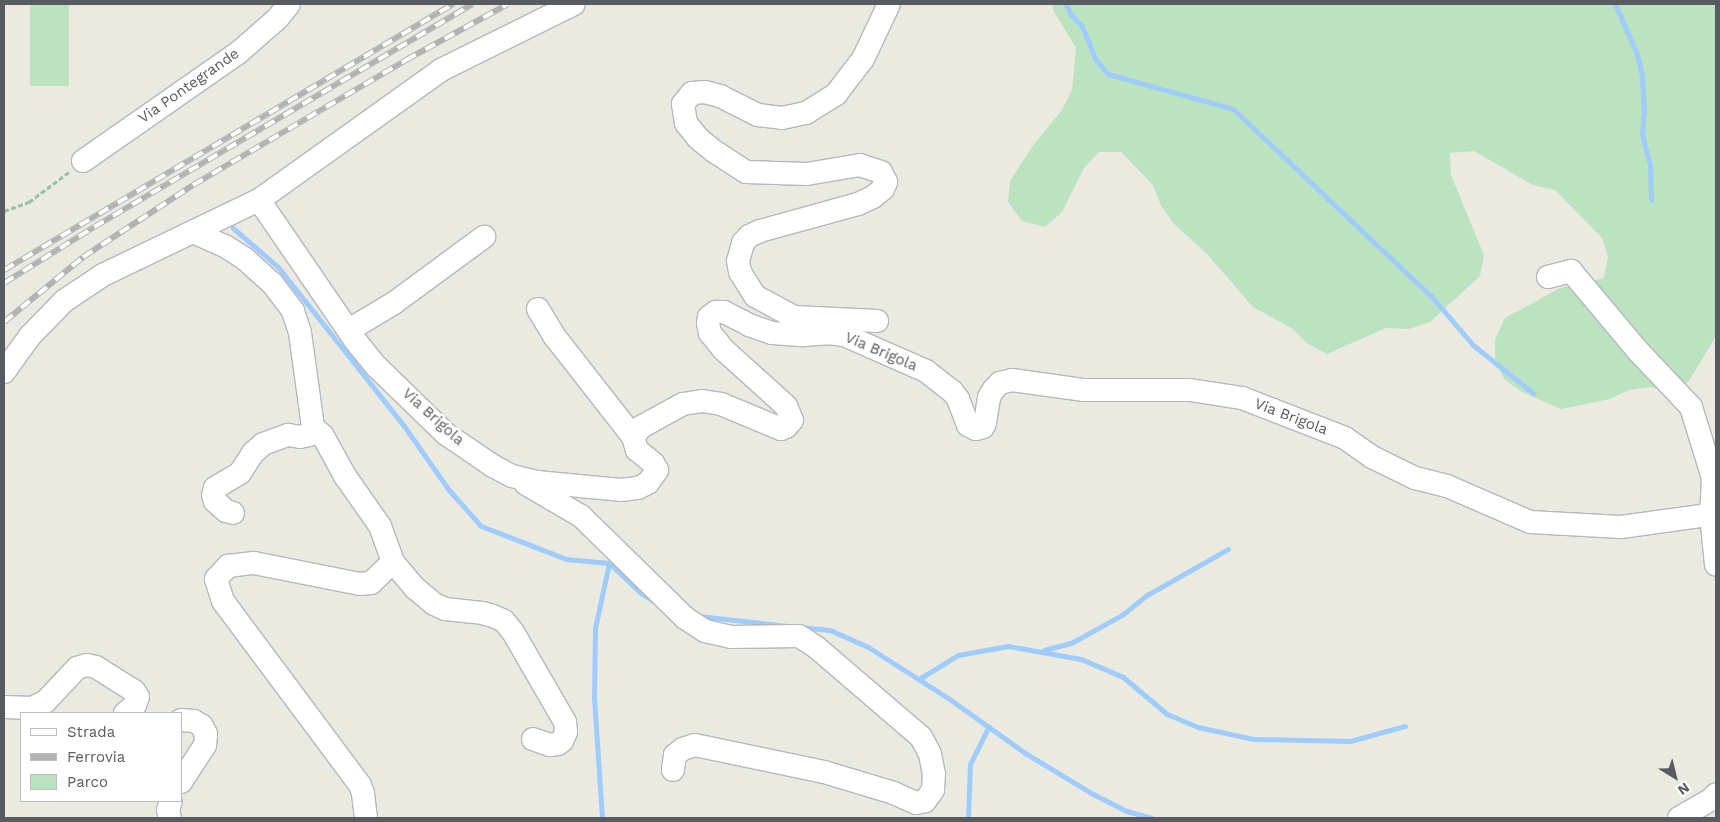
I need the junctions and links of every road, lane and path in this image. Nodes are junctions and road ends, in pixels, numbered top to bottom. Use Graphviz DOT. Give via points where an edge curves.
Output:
graph roads {
  1 [pos="289,4"];
  2 [pos="574,4"];
  3 [pos="889,4"];
  4 [pos="83,161"];
  5 [pos="259,200"];
  6 [pos="4,211"];
  7 [pos="193,232"];
  8 [pos="484,237"];
  9 [pos="1548,276"];
  10 [pos="538,310"];
  11 [pos="877,321"];
  12 [pos="349,330"];
  13 [pos="4,372"];
  14 [pos="313,427"];
  15 [pos="633,437"];
  16 [pos="512,476"];
  17 [pos="232,514"];
  18 [pos="1714,514"];
  19 [pos="392,562"];
  20 [pos="1716,565"];
  21 [pos="4,707"];
  22 [pos="126,712"];
  23 [pos="182,720"];
  24 [pos="533,739"];
  25 [pos="673,770"];
  26 [pos="182,780"];
  27 [pos="1716,794"];
  28 [pos="171,802"];
  29 [pos="170,818"];
  30 [pos="366,818"];
  31 [pos="1679,818"];
  1 -- 4 [label="street, Via Pontegrande" via="277,19 238,53"];
  2 -- 5 [label="street" via="441,70"];
  3 -- 11 [label="street" via="863,59 836,94 806,113 782,118 758,115 705,92 692,93 682,104 686,123 698,138 746,172 807,174 860,165 881,172 886,182 883,190 873,197 749,236 743,243 738,261 740,272 755,296 794,317"];
  4 -- 6 [label="path" via="29,202"];
  5 -- 7 [label="street"];
  5 -- 12 [label="street, Via Brigola"];
  7 -- 13 [label="street" via="103,275 64,301 30,336"];
  7 -- 14 [label="street" via="245,259 272,283 293,311 302,344"];
  8 -- 12 [label="street" via="394,303"];
  9 -- 18 [label="street" via="1571,271 1638,352 1691,408 1713,478"];
  10 -- 15 [label="street"];
  12 -- 16 [label="street, Via Brigola" via="377,367 446,434"];
  14 -- 17 [label="street" via="309,435 288,435 263,444 240,473 215,488 215,501"];
  14 -- 19 [label="street" via="323,436 348,482 380,526"];
  15 -- 16 [label="street, Via Brigola" via="637,450 657,470 648,483 638,488 588,488"];
  15 -- 18 [label="street, Via Brigola" via="656,417 683,404 702,400 721,404 780,429 792,420 781,400 723,349 710,333 709,317 716,312 724,312 749,326 772,333 844,335 926,371 952,390 968,425 976,429 985,423 989,397 994,390 1000,383 1012,380 1084,390 1190,390 1242,398 1346,438 1372,457 1414,478 1446,486 1530,522 1621,527"];
  16 -- 25 [label="street" via="581,516 685,618 705,631 731,637 799,636 816,647 921,737 930,754 934,774 933,790 925,801 916,803 824,772 695,745 675,755"];
  18 -- 20 [label="street"];
  19 -- 24 [label="street" via="434,604 504,620 565,722 566,732 558,744 550,745"];
  19 -- 30 [label="street" via="371,583 360,584 254,563 228,566 216,580 222,601 360,785"];
  21 -- 22 [label="street" via="32,708 44,702 77,668 86,665 96,667 134,691 138,697 135,706"];
  23 -- 26 [label="street" via="194,721 206,734 205,745"];
  27 -- 31 [label="street"];
  28 -- 29 [label="street"];
}
